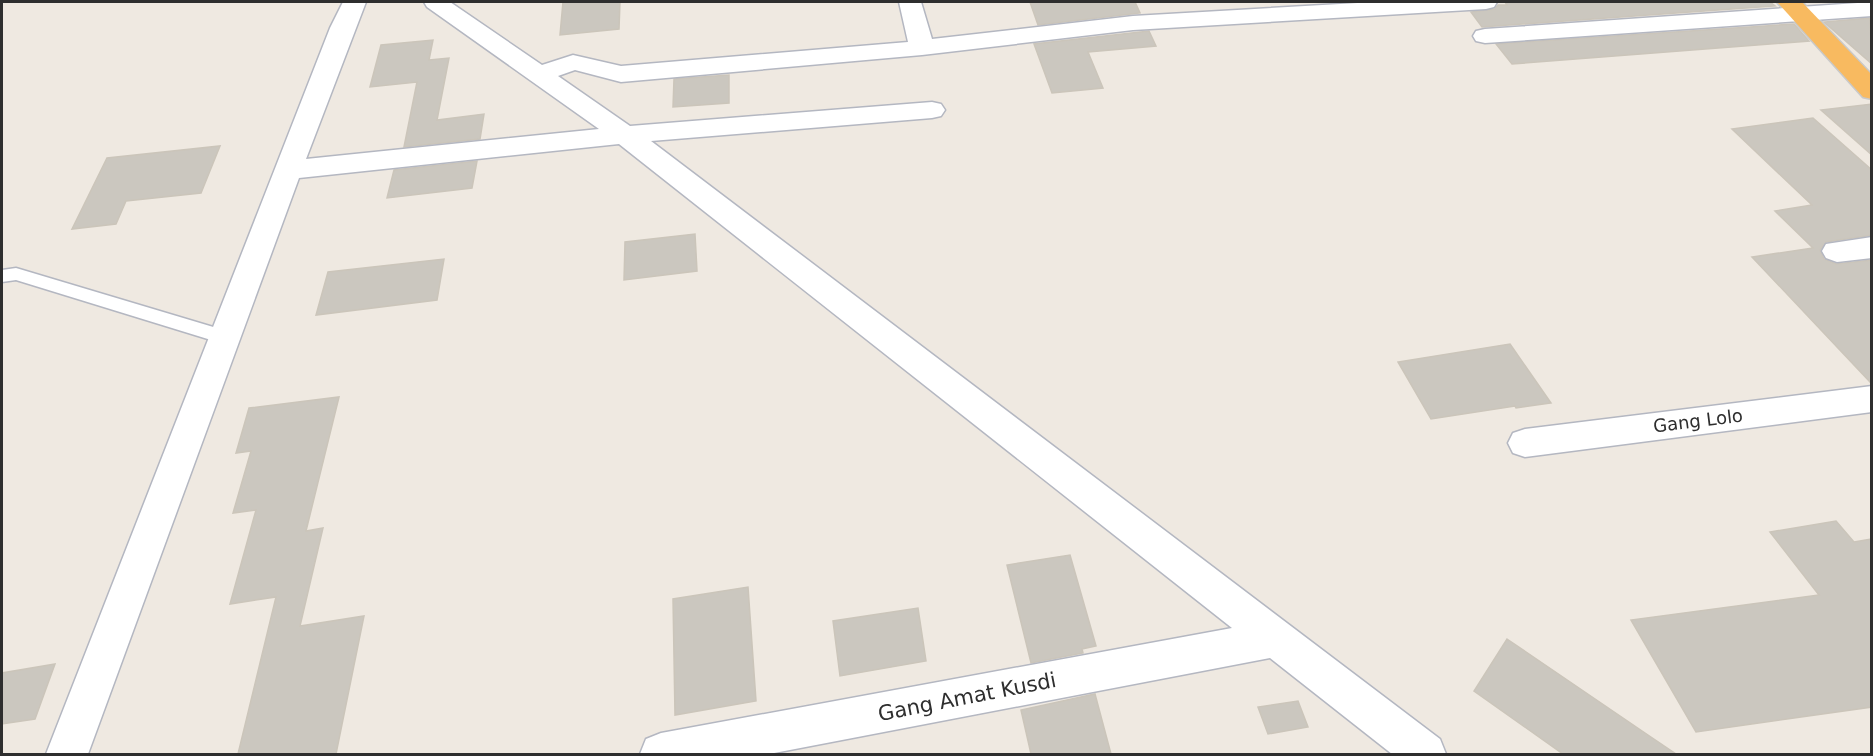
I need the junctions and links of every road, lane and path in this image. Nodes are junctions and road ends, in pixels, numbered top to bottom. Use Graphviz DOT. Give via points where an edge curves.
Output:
graph roads {
  1 [pos="354,2"];
  2 [pos="435,2"];
  3 [pos="910,2"];
  4 [pos="1486,2"];
  5 [pos="1795,8"];
  6 [pos="1872,9"];
  7 [pos="1485,36"];
  8 [pos="922,48"];
  9 [pos="543,73"];
  10 [pos="1872,91"];
  11 [pos="933,110"];
  12 [pos="625,135"];
  13 [pos="288,170"];
  14 [pos="1872,248"];
  15 [pos="1837,250"];
  16 [pos="2,276"];
  17 [pos="224,337"];
  18 [pos="1872,399"];
  19 [pos="1525,443"];
  20 [pos="1274,639"];
  21 [pos="68,754"];
  22 [pos="661,754"];
  23 [pos="1425,754"];
  1 -- 13 [label="street"];
  2 -- 9 [label="street"];
  3 -- 8 [label="street"];
  4 -- 8 [label="street" via="1133,23"];
  5 -- 6 [label="street"];
  5 -- 7 [label="street"];
  5 -- 10 [label="highway"];
  8 -- 9 [label="street" via="621,74 573,62"];
  9 -- 12 [label="street"];
  11 -- 12 [label="street"];
  12 -- 13 [label="street"];
  12 -- 20 [label="street"];
  13 -- 17 [label="street"];
  14 -- 15 [label="street"];
  16 -- 17 [label="lane" via="16,274"];
  17 -- 21 [label="street"];
  18 -- 19 [label="street, Gang Lolo"];
  20 -- 22 [label="street, Gang Amat Kusdi"];
  20 -- 23 [label="street"];
}
